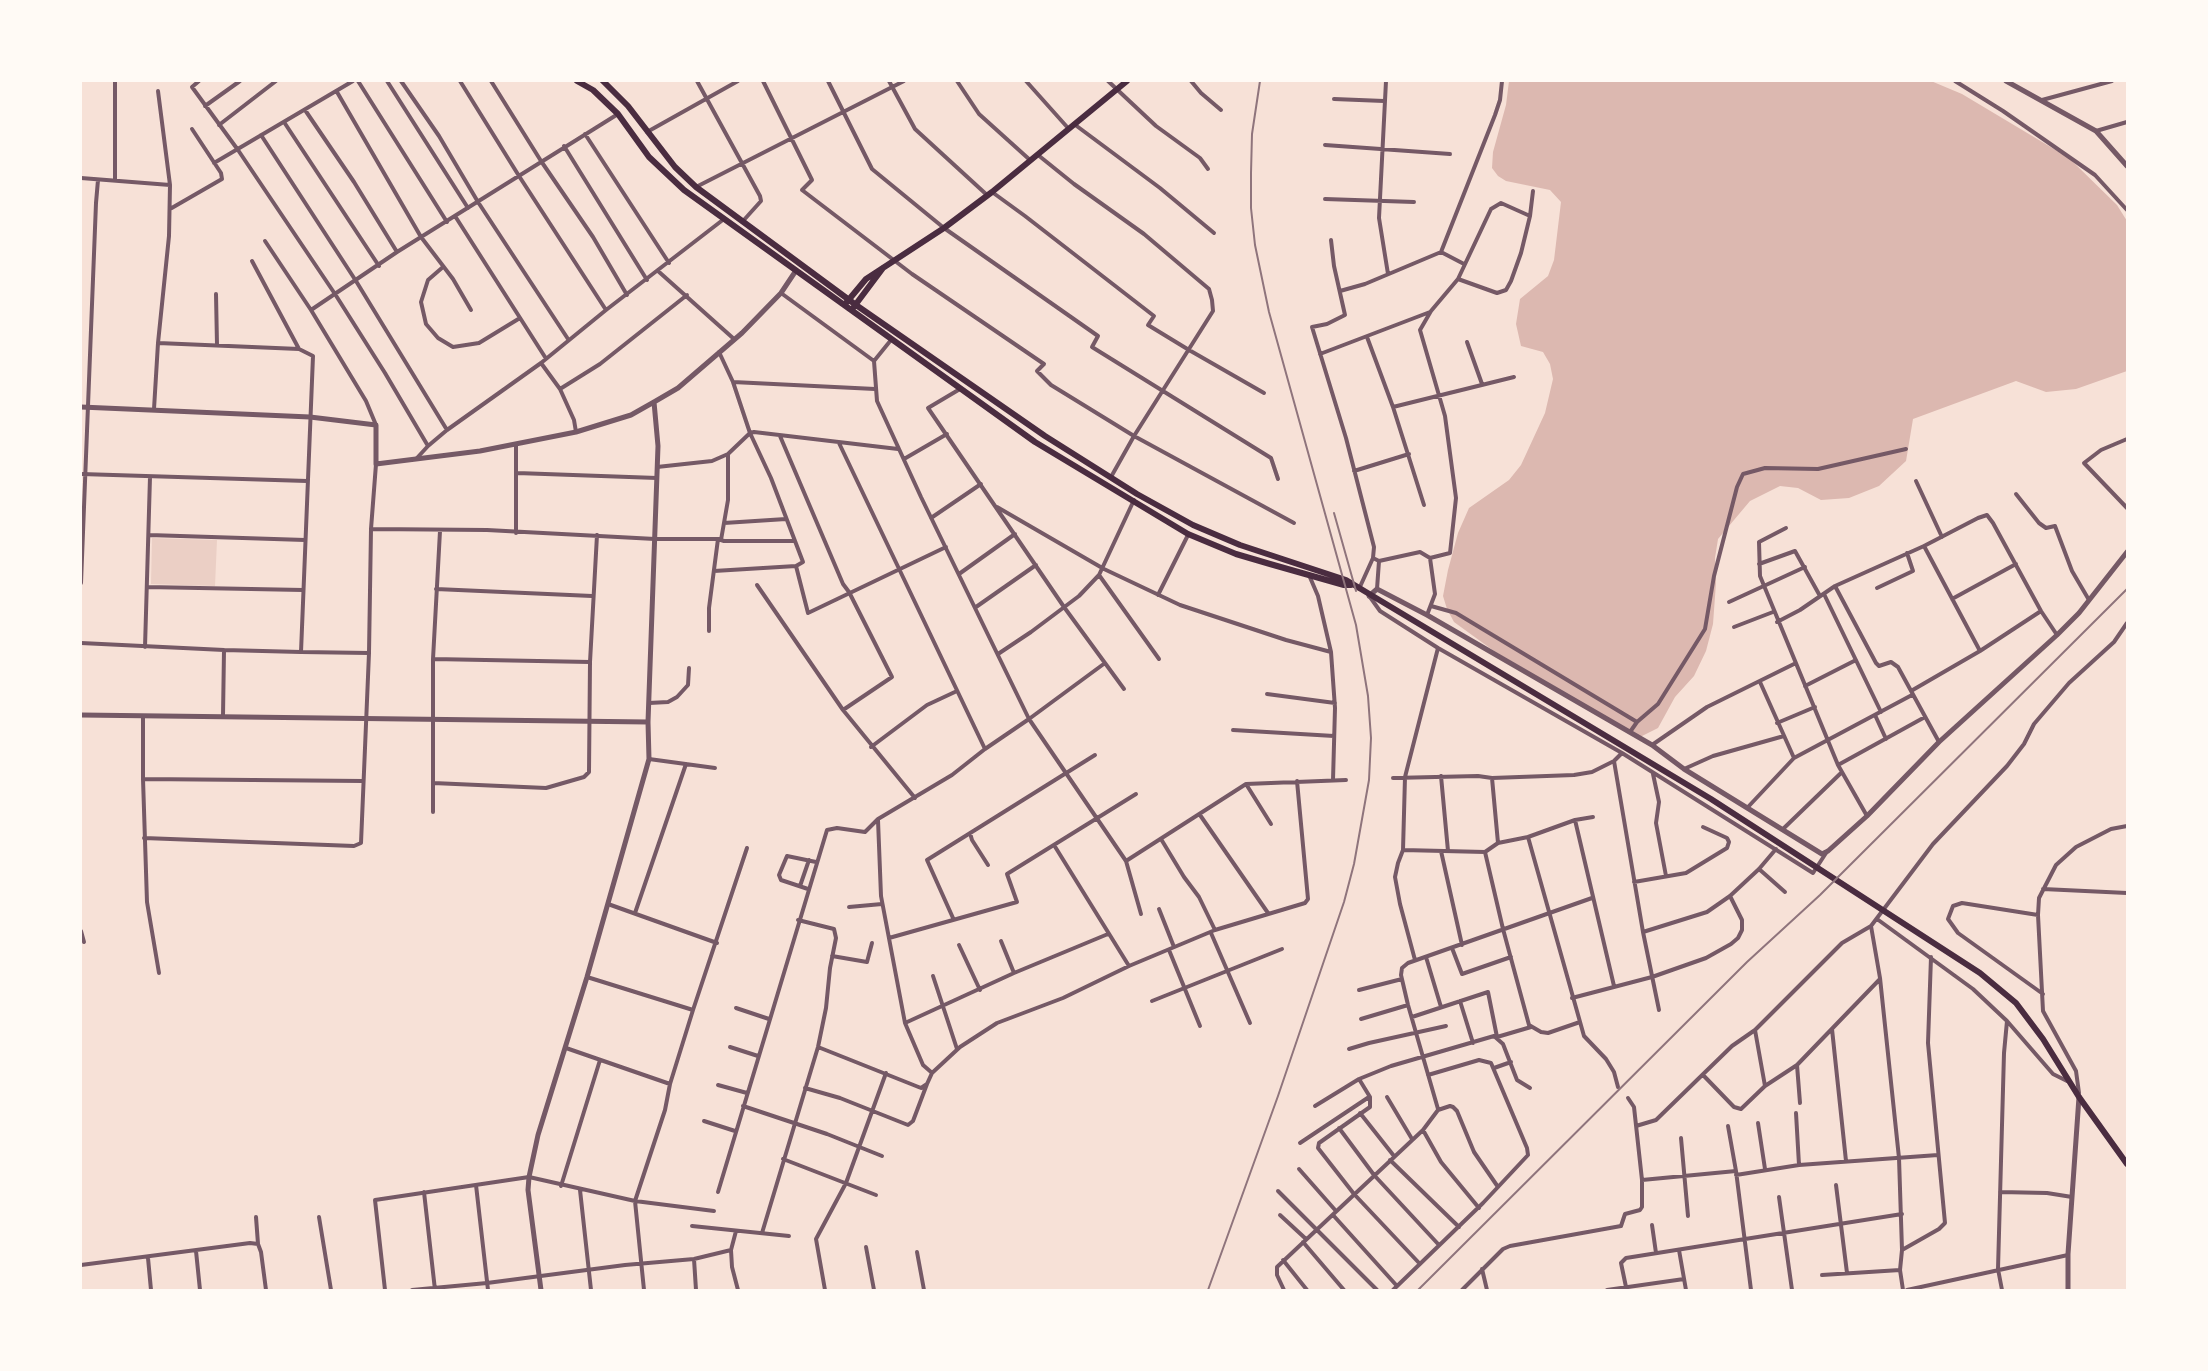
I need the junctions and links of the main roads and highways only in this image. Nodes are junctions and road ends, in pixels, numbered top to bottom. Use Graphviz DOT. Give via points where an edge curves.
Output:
graph roads {
  1 [pos="577,81"];
  2 [pos="603,81"];
  3 [pos="1127,81"];
  4 [pos="883,267"];
  5 [pos="849,300"];
  6 [pos="856,305"];
  7 [pos="844,306"];
  8 [pos="851,311"];
  9 [pos="1351,585"];
  10 [pos="2126,1161"];
  1 -- 7 [label="main road" via="593,90 618,114 649,157 684,190"];
  2 -- 5 [label="main road" via="696,187"];
  3 -- 4 [label="main road" via="990,194"];
  4 -- 5 [label="main road" via="866,279"];
  4 -- 6 [label="main road"];
  5 -- 6 [label="main road"];
  5 -- 7 [label="main road"];
  6 -- 8 [label="main road"];
  6 -- 9 [label="main road" via="1045,436 1137,494 1240,546 1311,567"];
  7 -- 8 [label="main road"];
  8 -- 9 [label="main road" via="1035,442 1188,534 1236,554"];
  9 -- 10 [label="main road" via="1712,799 1980,973 2016,1003"];
}
